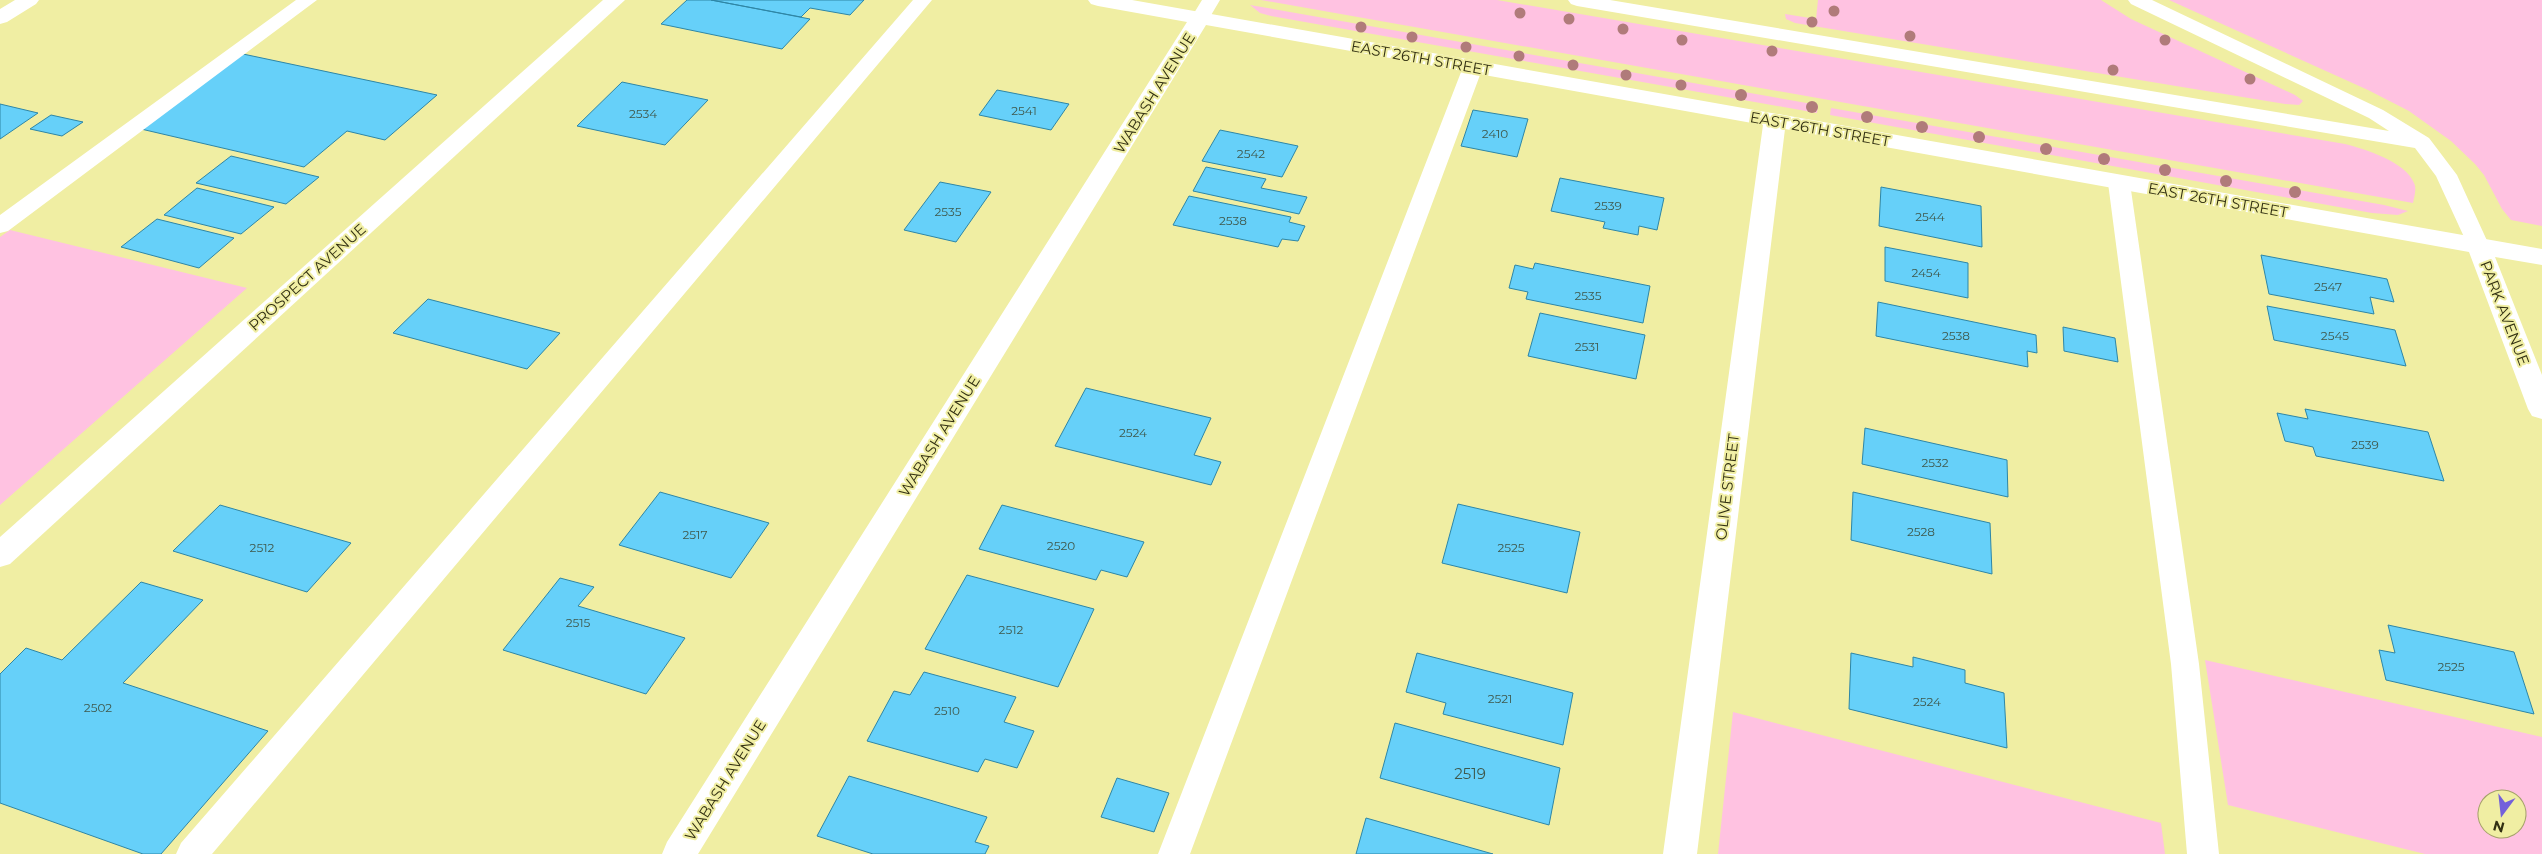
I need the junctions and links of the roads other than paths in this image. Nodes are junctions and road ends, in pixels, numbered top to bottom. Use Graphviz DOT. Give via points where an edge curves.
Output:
graph roads {
  1 [pos="28,0"];
  2 [pos="308,0"];
  3 [pos="615,0"];
  4 [pos="922,0"];
  5 [pos="1098,0"];
  6 [pos="1577,0"];
  7 [pos="2137,0"];
  8 [pos="1206,9"];
  9 [pos="0,18"];
  10 [pos="1473,67"];
  11 [pos="1775,120"];
  12 [pos="2422,144"];
  13 [pos="2119,183"];
  14 [pos="0,226"];
  15 [pos="2478,245"];
  16 [pos="2542,256"];
  17 [pos="2542,410"];
  18 [pos="0,555"];
  19 [pos="192,854"];
  20 [pos="679,854"];
  21 [pos="1174,854"];
  22 [pos="1680,854"];
  23 [pos="2204,854"];
  1 -- 9 [label="street"];
  2 -- 14 [label="lane"];
  3 -- 18 [label="street, PROSPECT AVENUE"];
  4 -- 19 [label="lane"];
  5 -- 8 [label="street, EAST 26TH STREET"];
  6 -- 12 [label="lane"];
  7 -- 12 [label="lane" via="2376,114"];
  8 -- 10 [label="street, EAST 26TH STREET"];
  8 -- 20 [label="street, WABASH AVENUE"];
  10 -- 11 [label="street, EAST 26TH STREET"];
  10 -- 21 [label="lane"];
  11 -- 13 [label="street, EAST 26TH STREET"];
  11 -- 22 [label="street, OLIVE STREET"];
  12 -- 15 [label="lane" via="2446,175"];
  13 -- 15 [label="street, EAST 26TH STREET"];
  13 -- 23 [label="lane" via="2184,664"];
  15 -- 16 [label="street, EAST 26TH STREET"];
  15 -- 17 [label="street, PARK AVENUE"];
}
